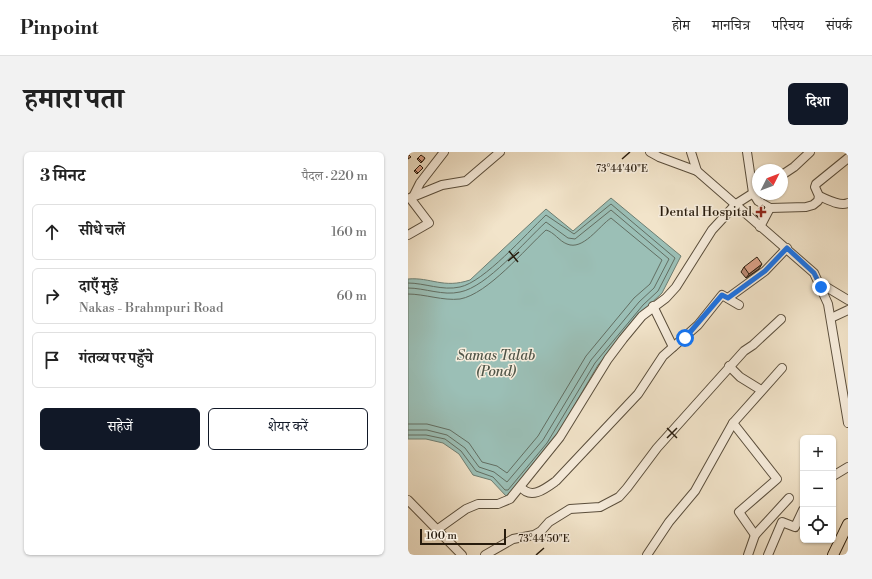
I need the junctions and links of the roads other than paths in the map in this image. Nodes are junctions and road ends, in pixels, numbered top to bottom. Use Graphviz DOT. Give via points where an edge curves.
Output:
graph roads {
  1 [pos="444,152"];
  2 [pos="500,152"];
  3 [pos="650,152"];
  4 [pos="691,152"];
  5 [pos="747,152"];
  6 [pos="810,152"];
  7 [pos="848,158"];
  8 [pos="697,171"];
  9 [pos="788,171"];
  10 [pos="752,177"];
  11 [pos="752,194"];
  12 [pos="414,195"];
  13 [pos="819,196"];
  14 [pos="758,200"];
  15 [pos="848,203"];
  16 [pos="736,204"];
  17 [pos="770,208"];
  18 [pos="760,227"];
  19 [pos="408,235"];
  20 [pos="787,248"];
  21 [pos="817,282"];
  22 [pos="728,298"];
  23 [pos="848,300"];
  24 [pos="739,305"];
  25 [pos="653,306"];
  26 [pos="848,310"];
  27 [pos="831,318"];
  28 [pos="781,319"];
  29 [pos="673,347"];
  30 [pos="729,366"];
  31 [pos="782,368"];
  32 [pos="762,390"];
  33 [pos="846,406"];
  34 [pos="733,423"];
  35 [pos="848,423"];
  36 [pos="848,468"];
  37 [pos="836,474"];
  38 [pos="521,487"];
  39 [pos="789,498"];
  40 [pos="408,500"];
  41 [pos="800,516"];
  42 [pos="848,524"];
  43 [pos="438,529"];
  44 [pos="755,535"];
  45 [pos="462,555"];
  46 [pos="485,555"];
  47 [pos="647,555"];
  48 [pos="748,555"];
  49 [pos="768,555"];
  50 [pos="832,555"];
  1 -- 12 [label="street"];
  2 -- 12 [label="street" via="466,181 456,181"];
  3 -- 8 [label="street"];
  4 -- 8 [label="street"];
  5 -- 10 [label="street"];
  6 -- 9 [label="street"];
  7 -- 13 [label="street" via="816,184"];
  8 -- 16 [label="street"];
  11 -- 16 [label="street"];
  12 -- 19 [label="street" via="410,198 429,224"];
  13 -- 15 [label="street" via="837,203"];
  13 -- 17 [label="street" via="813,206"];
  14 -- 17 [label="street"];
  16 -- 18 [label="street"];
  16 -- 25 [label="street" via="704,241 687,273 676,287 666,298"];
  17 -- 18 [label="street"];
  18 -- 20 [label="street"];
  20 -- 21 [label="street" via="814,273"];
  20 -- 22 [label="street" via="765,271"];
  21 -- 23 [label="street"];
  21 -- 27 [label="street" via="828,304"];
  22 -- 24 [label="street"];
  22 -- 29 [label="street" via="722,295 698,325"];
  25 -- 29 [label="street"];
  25 -- 38 [label="street" via="608,359 560,437"];
  26 -- 27 [label="street"];
  27 -- 33 [label="street"];
  28 -- 30 [label="street"];
  29 -- 38 [label="street" via="663,356 638,394 556,481 530,494"];
  30 -- 32 [label="street" via="740,377"];
  30 -- 46 [label="street" via="618,497 600,507 570,509 538,533 513,539"];
  31 -- 32 [label="street"];
  32 -- 34 [label="street"];
  33 -- 35 [label="street"];
  34 -- 44 [label="street" via="777,479 739,512"];
  34 -- 47 [label="street" via="695,490"];
  36 -- 37 [label="street"];
  38 -- 43 [label="street" via="504,503 478,504 466,509"];
  39 -- 44 [label="street"];
  40 -- 43 [label="street"];
  41 -- 49 [label="street" via="794,527 782,522"];
  42 -- 50 [label="main road"];
  43 -- 45 [label="street"];
  44 -- 48 [label="street"];
}
